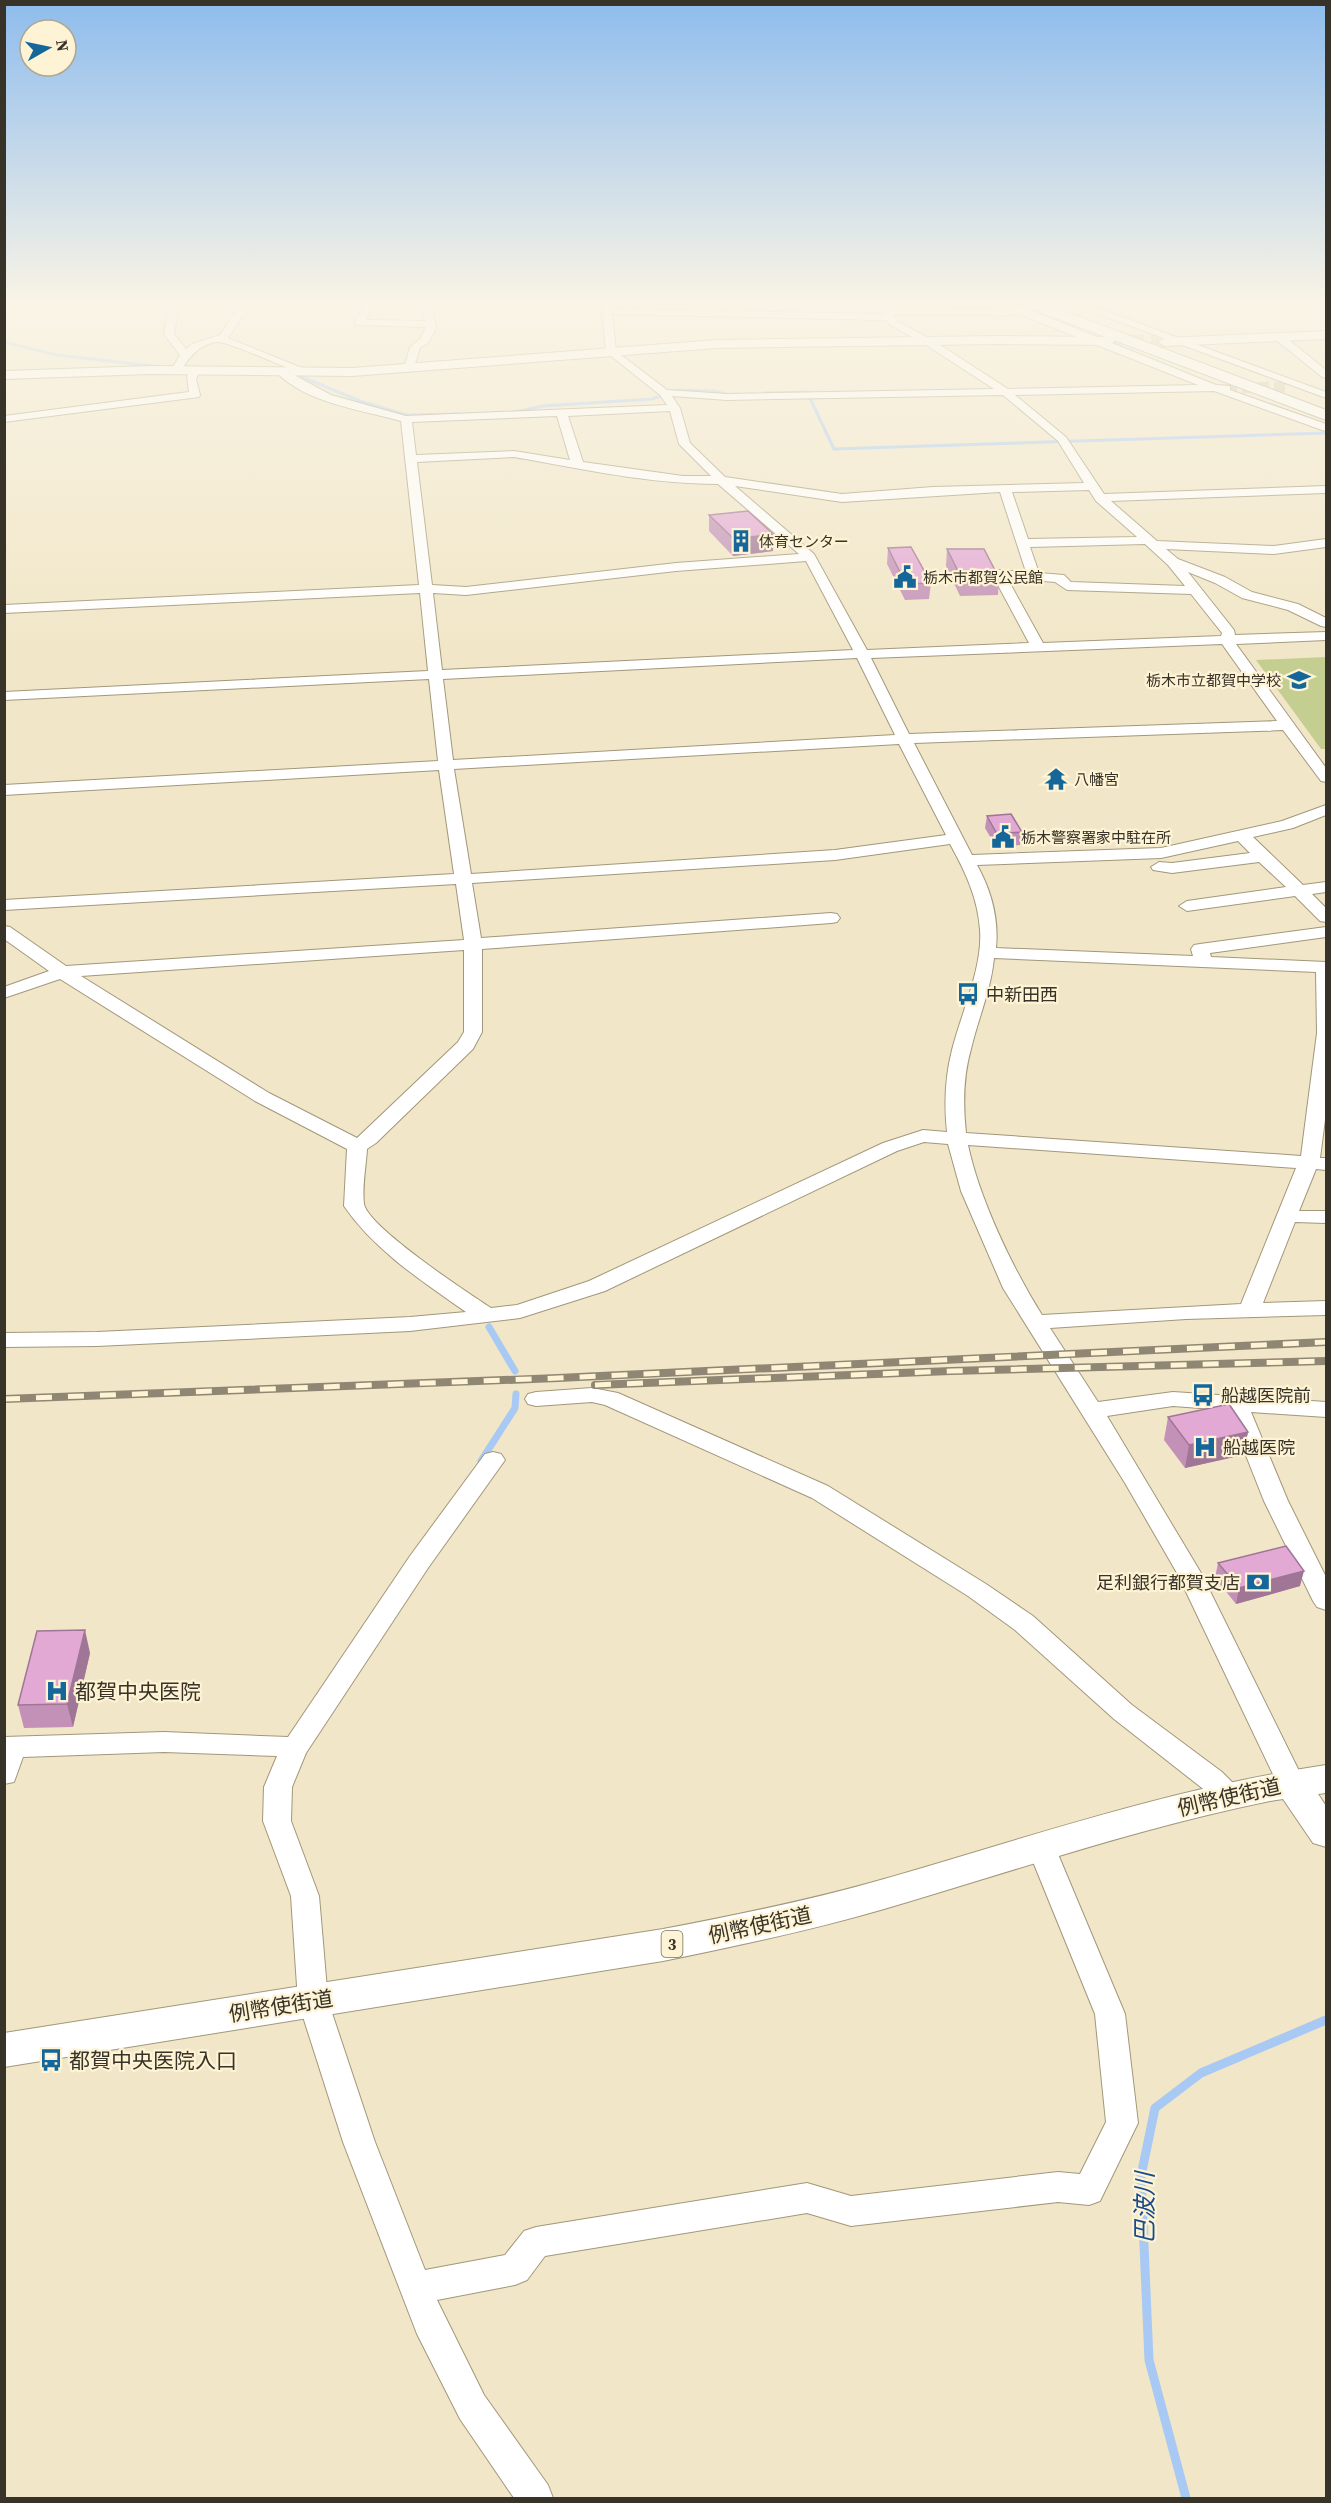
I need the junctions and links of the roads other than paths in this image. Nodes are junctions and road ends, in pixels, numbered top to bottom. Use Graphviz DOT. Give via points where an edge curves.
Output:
graph roads {
  1 [pos="406,422"];
  2 [pos="565,422"];
  3 [pos="679,422"];
  4 [pos="1041,422"];
  5 [pos="1309,422"];
  6 [pos="1326,428"];
  7 [pos="411,459"];
  8 [pos="578,466"];
  9 [pos="721,480"];
  10 [pos="1092,486"];
  11 [pos="1005,489"];
  12 [pos="1326,489"];
  13 [pos="1100,498"];
  14 [pos="1023,543"];
  15 [pos="1152,543"];
  16 [pos="1326,543"];
  17 [pos="810,557"];
  18 [pos="1173,562"];
  19 [pos="1034,576"];
  20 [pos="425,590"];
  21 [pos="1195,590"];
  22 [pos="4,609"];
  23 [pos="1326,623"];
  24 [pos="1326,636"];
  25 [pos="1226,640"];
  26 [pos="1038,647"];
  27 [pos="862,654"];
  28 [pos="437,674"];
  29 [pos="4,696"];
  30 [pos="1288,725"];
  31 [pos="904,739"];
  32 [pos="446,766"];
  33 [pos="1326,778"];
  34 [pos="4,790"];
  35 [pos="1326,810"];
  36 [pos="1241,835"];
  37 [pos="956,838"];
  38 [pos="1264,856"];
  39 [pos="967,860"];
  40 [pos="1159,867"];
  41 [pos="465,880"];
  42 [pos="1326,887"];
  43 [pos="1299,891"];
  44 [pos="4,905"];
  45 [pos="1187,906"];
  46 [pos="1326,917"];
  47 [pos="831,918"];
  48 [pos="4,931"];
  49 [pos="1326,932"];
  50 [pos="473,944"];
  51 [pos="988,953"];
  52 [pos="1204,962"];
  53 [pos="1326,967"];
  54 [pos="62,972"];
  55 [pos="4,993"];
  56 [pos="957,1138"];
  57 [pos="357,1146"];
  58 [pos="1318,1164"];
  59 [pos="1289,1214"];
  60 [pos="1326,1216"];
  61 [pos="1326,1308"];
  62 [pos="1250,1309"];
  63 [pos="487,1317"];
  64 [pos="1035,1322"];
  65 [pos="4,1340"];
  66 [pos="536,1399"];
  67 [pos="1236,1402"];
  68 [pos="1326,1408"];
  69 [pos="1091,1411"];
  70 [pos="493,1460"];
  71 [pos="1326,1601"];
  72 [pos="9,1747"];
  73 [pos="294,1749"];
  74 [pos="4,1774"];
  75 [pos="1326,1779"];
  76 [pos="1291,1783"];
  77 [pos="1228,1796"];
  78 [pos="1326,1833"];
  79 [pos="1041,1847"];
  80 [pos="313,2001"];
  81 [pos="4,2050"];
  82 [pos="416,2288"];
  83 [pos="535,2499"];
  1 -- 7 [label="street"];
  2 -- 8 [label="street"];
  3 -- 9 [label="street" via="685,444"];
  4 -- 10 [label="street" via="1062,439"];
  5 -- 6 [label="street"];
  7 -- 8 [label="street" via="514,454"];
  7 -- 20 [label="street"];
  8 -- 9 [label="street" via="683,480"];
  9 -- 11 [label="street" via="842,498"];
  9 -- 17 [label="street"];
  10 -- 11 [label="street"];
  10 -- 13 [label="street"];
  11 -- 14 [label="street"];
  12 -- 13 [label="street"];
  13 -- 15 [label="street"];
  14 -- 15 [label="street"];
  14 -- 19 [label="street"];
  15 -- 16 [label="street" via="1274,550"];
  15 -- 18 [label="street"];
  17 -- 20 [label="street" via="676,567 465,591"];
  17 -- 27 [label="street"];
  18 -- 21 [label="street"];
  18 -- 23 [label="street" via="1247,595 1293,608"];
  19 -- 21 [label="street" via="1059,578 1067,586"];
  19 -- 26 [label="street" via="998,574"];
  20 -- 22 [label="street"];
  20 -- 28 [label="street"];
  21 -- 25 [label="street" via="1229,633"];
  24 -- 25 [label="street"];
  25 -- 26 [label="street"];
  25 -- 30 [label="street"];
  26 -- 27 [label="street"];
  27 -- 28 [label="street"];
  27 -- 31 [label="street"];
  28 -- 29 [label="street"];
  28 -- 32 [label="street"];
  30 -- 31 [label="street"];
  30 -- 33 [label="street"];
  31 -- 32 [label="street"];
  31 -- 37 [label="street"];
  32 -- 34 [label="street"];
  32 -- 41 [label="street"];
  35 -- 36 [label="street" via="1287,825"];
  36 -- 38 [label="street"];
  36 -- 39 [label="street" via="1150,854"];
  37 -- 39 [label="street"];
  37 -- 41 [label="street" via="835,855"];
  38 -- 40 [label="street"];
  38 -- 43 [label="street"];
  39 -- 51 [label="street" via="986,910"];
  41 -- 44 [label="street"];
  41 -- 50 [label="street"];
  42 -- 43 [label="street"];
  43 -- 45 [label="street"];
  43 -- 46 [label="street"];
  47 -- 50 [label="street"];
  48 -- 54 [label="street"];
  49 -- 52 [label="street" via="1200,949"];
  50 -- 54 [label="street"];
  50 -- 57 [label="street" via="473,1032 458,1053"];
  51 -- 52 [label="street"];
  51 -- 56 [label="street" via="956,1076"];
  52 -- 53 [label="street"];
  53 -- 58 [label="street"];
  54 -- 55 [label="street"];
  54 -- 57 [label="street" via="262,1097"];
  56 -- 58 [label="street"];
  56 -- 63 [label="street" via="923,1136 890,1147 597,1286 545,1304"];
  56 -- 64 [label="street" via="971,1191 995,1248"];
  57 -- 63 [label="street" via="354,1206 373,1231"];
  58 -- 59 [label="street"];
  59 -- 60 [label="street"];
  59 -- 62 [label="street"];
  61 -- 62 [label="street"];
  62 -- 64 [label="street"];
  63 -- 65 [label="street" via="291,1330"];
  64 -- 69 [label="street"];
  66 -- 77 [label="street" via="592,1395 610,1398 820,1492 1024,1623 1123,1712"];
  67 -- 68 [label="street"];
  67 -- 69 [label="street" via="1173,1398"];
  67 -- 71 [label="street" via="1276,1501"];
  69 -- 76 [label="street" via="1189,1573"];
  70 -- 73 [label="street" via="419,1562"];
  72 -- 73 [label="street" via="164,1742"];
  72 -- 74 [label="street"];
  73 -- 80 [label="street" via="278,1786 277,1821 305,1896"];
  75 -- 76 [label="main road, 例幣使街道 / 3"];
  76 -- 77 [label="main road, 例幣使街道 / 3"];
  76 -- 78 [label="main road"];
  77 -- 79 [label="main road, 例幣使街道 / 3"];
  79 -- 80 [label="main road, 例幣使街道 / 3" via="839,1907 746,1929"];
  79 -- 82 [label="street" via="1110,2014 1122,2123 1089,2190 1058,2187 851,2211 807,2198 536,2242 515,2269"];
  80 -- 81 [label="main road, 例幣使街道 / 3"];
  80 -- 82 [label="street" via="359,2142"];
  82 -- 83 [label="street" via="472,2407"];
}
